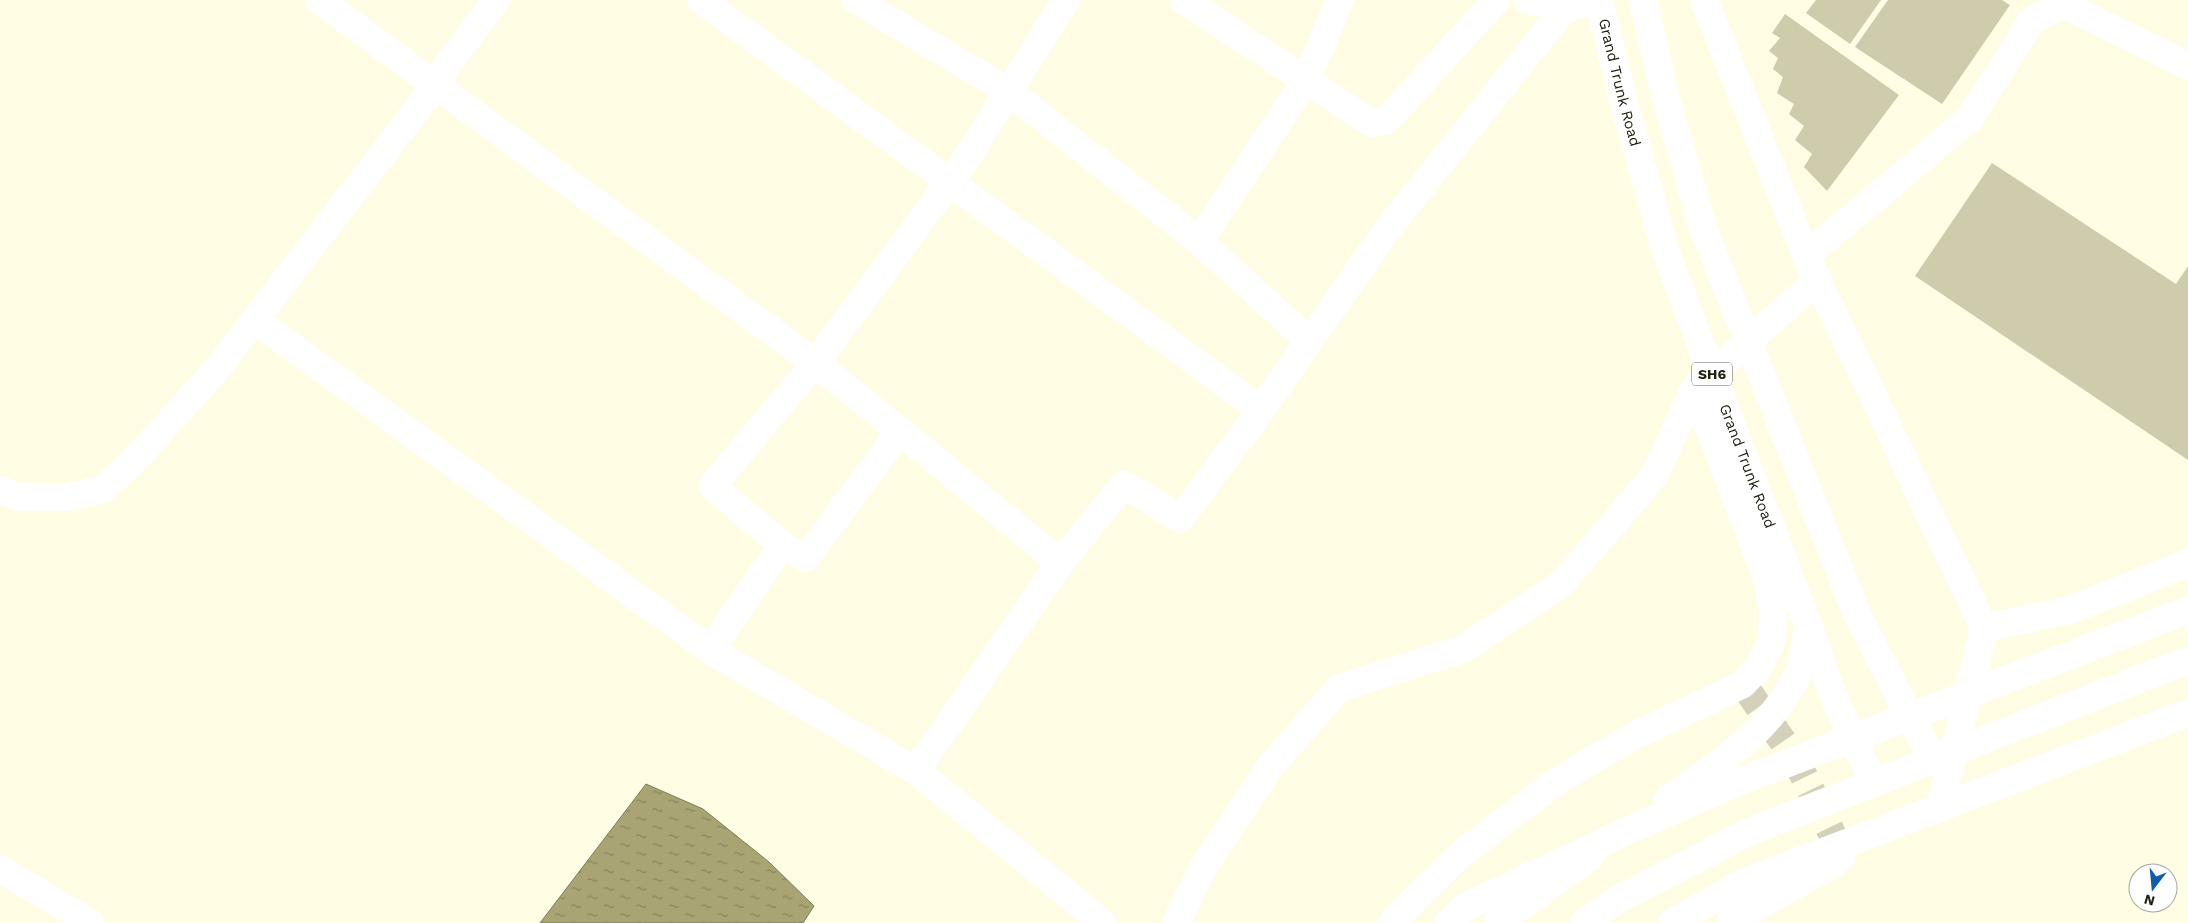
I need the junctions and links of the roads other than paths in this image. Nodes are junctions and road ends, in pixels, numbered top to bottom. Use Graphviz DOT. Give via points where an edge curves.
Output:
graph roads {
  1 [pos="319,0"];
  2 [pos="496,0"];
  3 [pos="702,0"];
  4 [pos="856,0"];
  5 [pos="1066,0"];
  6 [pos="1184,0"];
  7 [pos="1340,0"];
  8 [pos="1496,0"];
  9 [pos="1528,0"];
  10 [pos="1599,0"];
  11 [pos="1643,0"];
  12 [pos="1704,0"];
  13 [pos="2060,3"];
  14 [pos="1564,9"];
  15 [pos="2188,66"];
  16 [pos="1306,80"];
  17 [pos="435,86"];
  18 [pos="1008,91"];
  19 [pos="950,181"];
  20 [pos="1199,241"];
  21 [pos="1812,268"];
  22 [pos="255,320"];
  23 [pos="1309,341"];
  24 [pos="815,363"];
  25 [pos="1694,389"];
  26 [pos="1261,410"];
  27 [pos="900,431"];
  28 [pos="0,490"];
  29 [pos="782,545"];
  30 [pos="1060,563"];
  31 [pos="2188,563"];
  32 [pos="2188,610"];
  33 [pos="1808,625"];
  34 [pos="1984,628"];
  35 [pos="710,650"];
  36 [pos="2188,660"];
  37 [pos="2188,713"];
  38 [pos="1909,716"];
  39 [pos="1853,738"];
  40 [pos="1934,760"];
  41 [pos="916,771"];
  42 [pos="1873,782"];
  43 [pos="1940,806"];
  44 [pos="1876,831"];
  45 [pos="1625,832"];
  46 [pos="0,869"];
  47 [pos="91,923"];
  48 [pos="1103,923"];
  49 [pos="1176,923"];
  50 [pos="1391,923"];
  51 [pos="1448,923"];
  52 [pos="1497,923"];
  53 [pos="1584,923"];
  54 [pos="1672,923"];
  55 [pos="1729,923"];
  1 -- 17 [label="main road"];
  2 -- 17 [label="main road"];
  3 -- 19 [label="main road"];
  4 -- 18 [label="main road"];
  5 -- 18 [label="main road"];
  6 -- 16 [label="main road"];
  7 -- 16 [label="main road"];
  8 -- 16 [label="main road" via="1386,121 1371,122"];
  9 -- 14 [label="main road"];
  10 -- 14 [label="main road"];
  10 -- 33 [label="main road, Grand Trunk Road / SH6" via="1622,100 1666,253"];
  11 -- 38 [label="main road" via="1664,92 1703,228 1857,614"];
  12 -- 21 [label="main road"];
  13 -- 15 [label="main road"];
  13 -- 21 [label="main road" via="2032,20 1970,118"];
  14 -- 23 [label="main road" via="1389,227"];
  16 -- 20 [label="main road"];
  17 -- 22 [label="main road"];
  17 -- 24 [label="main road"];
  18 -- 19 [label="main road"];
  18 -- 20 [label="main road"];
  19 -- 24 [label="main road"];
  19 -- 26 [label="main road"];
  20 -- 23 [label="main road"];
  21 -- 25 [label="main road"];
  21 -- 34 [label="main road"];
  22 -- 28 [label="main road" via="216,370 130,465 102,489 70,497 18,498"];
  22 -- 35 [label="main road"];
  23 -- 26 [label="main road"];
  24 -- 27 [label="main road"];
  24 -- 29 [label="main road" via="712,486"];
  25 -- 49 [label="main road" via="1654,476 1560,585 1463,649 1339,688 1269,768 1204,866"];
  25 -- 50 [label="main road" via="1767,579 1773,610 1772,641 1758,668 1743,684 1640,733 1553,784 1462,853"];
  26 -- 30 [label="main road" via="1180,520 1124,484"];
  27 -- 29 [label="main road" via="806,558"];
  27 -- 30 [label="main road"];
  29 -- 35 [label="main road"];
  30 -- 41 [label="main road"];
  31 -- 34 [label="main road" via="2070,610"];
  32 -- 38 [label="main road"];
  33 -- 39 [label="main road, Grand Trunk Road / SH6" via="1832,693"];
  33 -- 45 [label="main road" via="1795,681 1754,736"];
  34 -- 43 [label="main road"];
  35 -- 41 [label="main road"];
  36 -- 40 [label="main road"];
  37 -- 43 [label="main road"];
  38 -- 39 [label="main road"];
  38 -- 40 [label="main road"];
  39 -- 42 [label="main road, Grand Trunk Road"];
  39 -- 45 [label="main road" via="1733,784"];
  40 -- 42 [label="main road"];
  41 -- 48 [label="main road"];
  42 -- 53 [label="main road" via="1746,833 1617,900"];
  43 -- 44 [label="main road"];
  44 -- 54 [label="main road" via="1742,883"];
  44 -- 55 [label="main road" via="1826,868"];
  45 -- 51 [label="main road" via="1468,906"];
  45 -- 52 [label="main road"];
  46 -- 47 [label="main road"];
}
